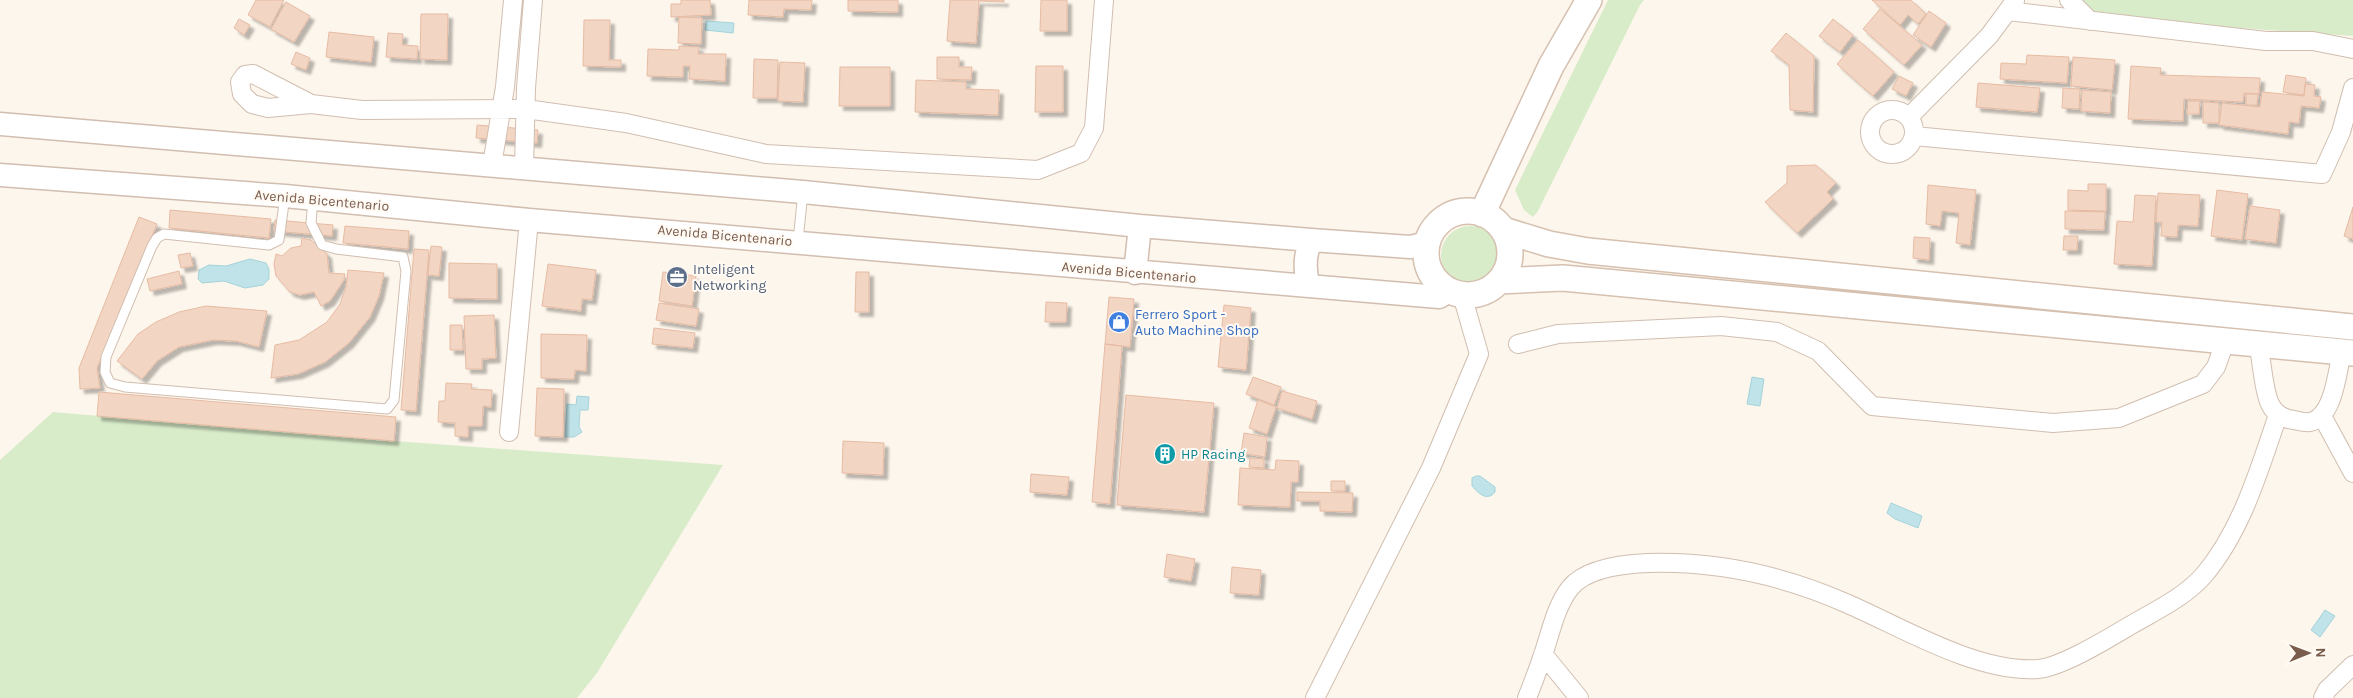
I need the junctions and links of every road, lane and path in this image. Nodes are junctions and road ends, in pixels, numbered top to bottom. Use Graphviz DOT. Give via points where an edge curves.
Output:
graph roads {
  1 [pos="513,0"];
  2 [pos="533,0"];
  3 [pos="1104,0"];
  4 [pos="1589,0"];
  5 [pos="2069,0"];
  6 [pos="2012,6"];
  7 [pos="2090,21"];
  8 [pos="2353,49"];
  9 [pos="2353,88"];
  10 [pos="311,104"];
  11 [pos="501,108"];
  12 [pos="526,109"];
  13 [pos="1909,116"];
  14 [pos="0,124"];
  15 [pos="1914,136"];
  16 [pos="492,165"];
  17 [pos="524,167"];
  18 [pos="0,175"];
  19 [pos="803,192"];
  20 [pos="285,196"];
  21 [pos="313,199"];
  22 [pos="1482,214"];
  23 [pos="529,220"];
  24 [pos="1140,226"];
  25 [pos="1503,230"];
  26 [pos="1310,240"];
  27 [pos="798,241"];
  28 [pos="1428,243"];
  29 [pos="1135,272"];
  30 [pos="1500,281"];
  31 [pos="1309,286"];
  32 [pos="1455,293"];
  33 [pos="2353,327"];
  34 [pos="2226,339"];
  35 [pos="2258,343"];
  36 [pos="1518,344"];
  37 [pos="2347,352"];
  38 [pos="2278,415"];
  39 [pos="2322,416"];
  40 [pos="509,432"];
  41 [pos="2353,473"];
  42 [pos="1544,654"];
  43 [pos="2353,665"];
  44 [pos="1315,698"];
  45 [pos="1527,698"];
  46 [pos="1579,698"];
  47 [pos="2323,698"];
  1 -- 11 [label="street"];
  2 -- 12 [label="street"];
  3 -- 12 [label="street" via="1094,128 1081,153 1038,170 766,154 626,123"];
  4 -- 22 [label="main road" via="1551,66"];
  5 -- 7 [label="street"];
  6 -- 7 [label="street"];
  6 -- 13 [label="street" via="1989,36"];
  7 -- 8 [label="street" via="2266,41 2313,41"];
  9 -- 15 [label="street" via="2341,132 2322,174"];
  10 -- 11 [label="street" via="362,110"];
  11 -- 12 [label="street"];
  11 -- 16 [label="street"];
  12 -- 17 [label="street"];
  13 -- 15 [label="street"];
  13 -- 15 [label="street" via="1897,110 1883,112 1872,122 1870,138 1879,150 1893,155 1907,149"];
  14 -- 16 [label="street"];
  16 -- 17 [label="street"];
  17 -- 19 [label="street"];
  18 -- 20 [label="street, Avenida Bicentenario"];
  19 -- 24 [label="street"];
  19 -- 27 [label="lane"];
  20 -- 21 [label="street, Avenida Bicentenario"];
  20 -- 21 [label="lane" via="279,240 269,245 164,234 157,238 106,357 105,372 110,383 125,387 387,409 394,400 406,271 403,257 322,245 311,223"];
  21 -- 23 [label="street, Avenida Bicentenario"];
  22 -- 25 [label="main road"];
  22 -- 28 [label="main road" via="1469,211 1455,214 1438,225"];
  23 -- 27 [label="street, Avenida Bicentenario"];
  23 -- 40 [label="street"];
  24 -- 26 [label="street"];
  24 -- 29 [label="street"];
  25 -- 30 [label="main road" via="1509,242 1510,256"];
  25 -- 33 [label="main road" via="1549,244 1588,251"];
  26 -- 28 [label="street" via="1410,247"];
  26 -- 31 [label="street" via="1304,270"];
  27 -- 29 [label="street, Avenida Bicentenario"];
  28 -- 32 [label="main road" via="1426,257 1430,270 1438,282"];
  29 -- 31 [label="street, Avenida Bicentenario"];
  30 -- 32 [label="main road" via="1476,295"];
  30 -- 34 [label="main road" via="1563,278"];
  31 -- 32 [label="street, Avenida Bicentenario" via="1439,297"];
  32 -- 44 [label="street" via="1479,354 1431,468"];
  34 -- 35 [label="main road"];
  34 -- 36 [label="street" via="2216,367 2203,384 2119,418 2053,423 1872,406 1818,351 1777,332 1721,326 1558,334"];
  35 -- 37 [label="main road"];
  35 -- 38 [label="street" via="2266,393"];
  37 -- 39 [label="street"];
  38 -- 39 [label="street" via="2309,422"];
  38 -- 42 [label="street" via="2254,485 2228,540 2203,577 2174,600 2118,633 2075,656 2041,669 1990,665 1794,583 1740,568 1696,563 1632,564 1595,571 1571,586 1558,610"];
  39 -- 41 [label="street"];
  42 -- 45 [label="street"];
  42 -- 46 [label="street"];
  43 -- 47 [label="street"];
}
